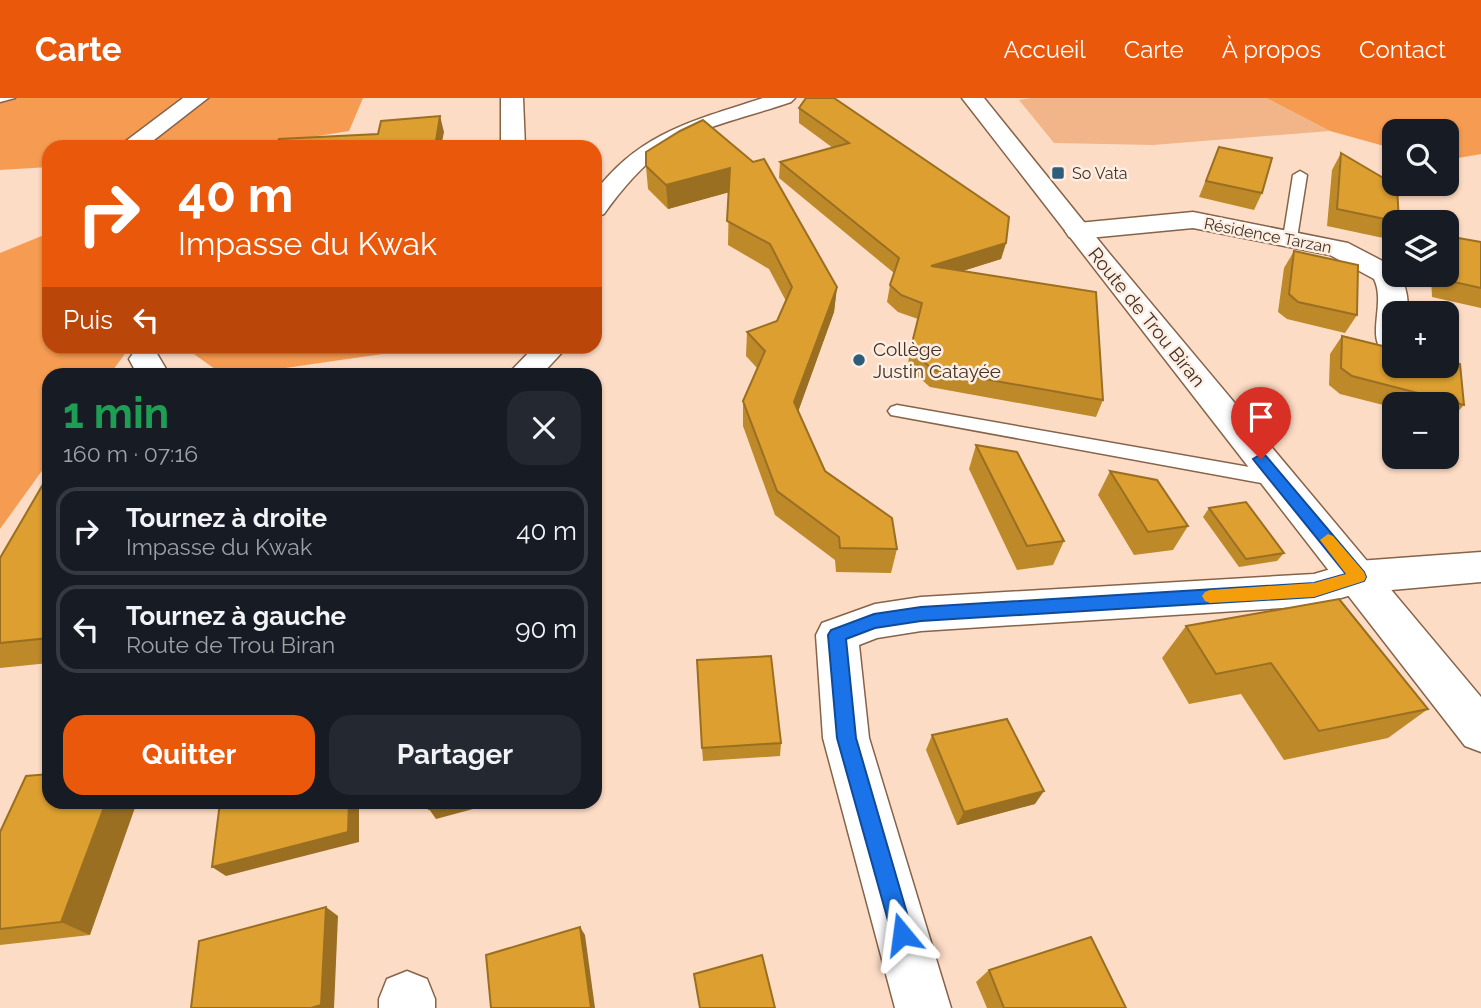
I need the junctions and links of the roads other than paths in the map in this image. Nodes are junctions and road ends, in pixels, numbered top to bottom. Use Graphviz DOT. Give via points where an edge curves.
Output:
graph roads {
  1 [pos="9,98"];
  2 [pos="197,98"];
  3 [pos="512,98"];
  4 [pos="784,98"];
  5 [pos="973,98"];
  6 [pos="0,99"];
  7 [pos="742,104"];
  8 [pos="140,140"];
  9 [pos="513,140"];
  10 [pos="1300,175"];
  11 [pos="603,186"];
  12 [pos="1078,231"];
  13 [pos="1290,238"];
  14 [pos="1394,301"];
  15 [pos="545,354"];
  16 [pos="530,368"];
  17 [pos="898,411"];
  18 [pos="1277,479"];
  19 [pos="1481,567"];
  20 [pos="1358,577"];
  21 [pos="1481,731"];
  22 [pos="923,1008"];
  1 -- 6 [label="lane"];
  2 -- 8 [label="street"];
  3 -- 9 [label="street"];
  4 -- 7 [label="street"];
  5 -- 12 [label="street, Route de Trou Biran"];
  7 -- 11 [label="street" via="656,145"];
  10 -- 13 [label="lane"];
  12 -- 13 [label="street, Résidence Tarzan" via="1193,220"];
  12 -- 18 [label="street, Route de Trou Biran"];
  13 -- 14 [label="street, Résidence Tarzan" via="1338,249 1368,263 1384,273"];
  15 -- 16 [label="street"];
  17 -- 18 [label="lane"];
  18 -- 20 [label="street, Route de Trou Biran"];
  19 -- 20 [label="street"];
  20 -- 21 [label="street, Route de Trou Biran"];
  20 -- 22 [label="street" via="1314,590 921,614 874,621 837,635 846,738"];
}
